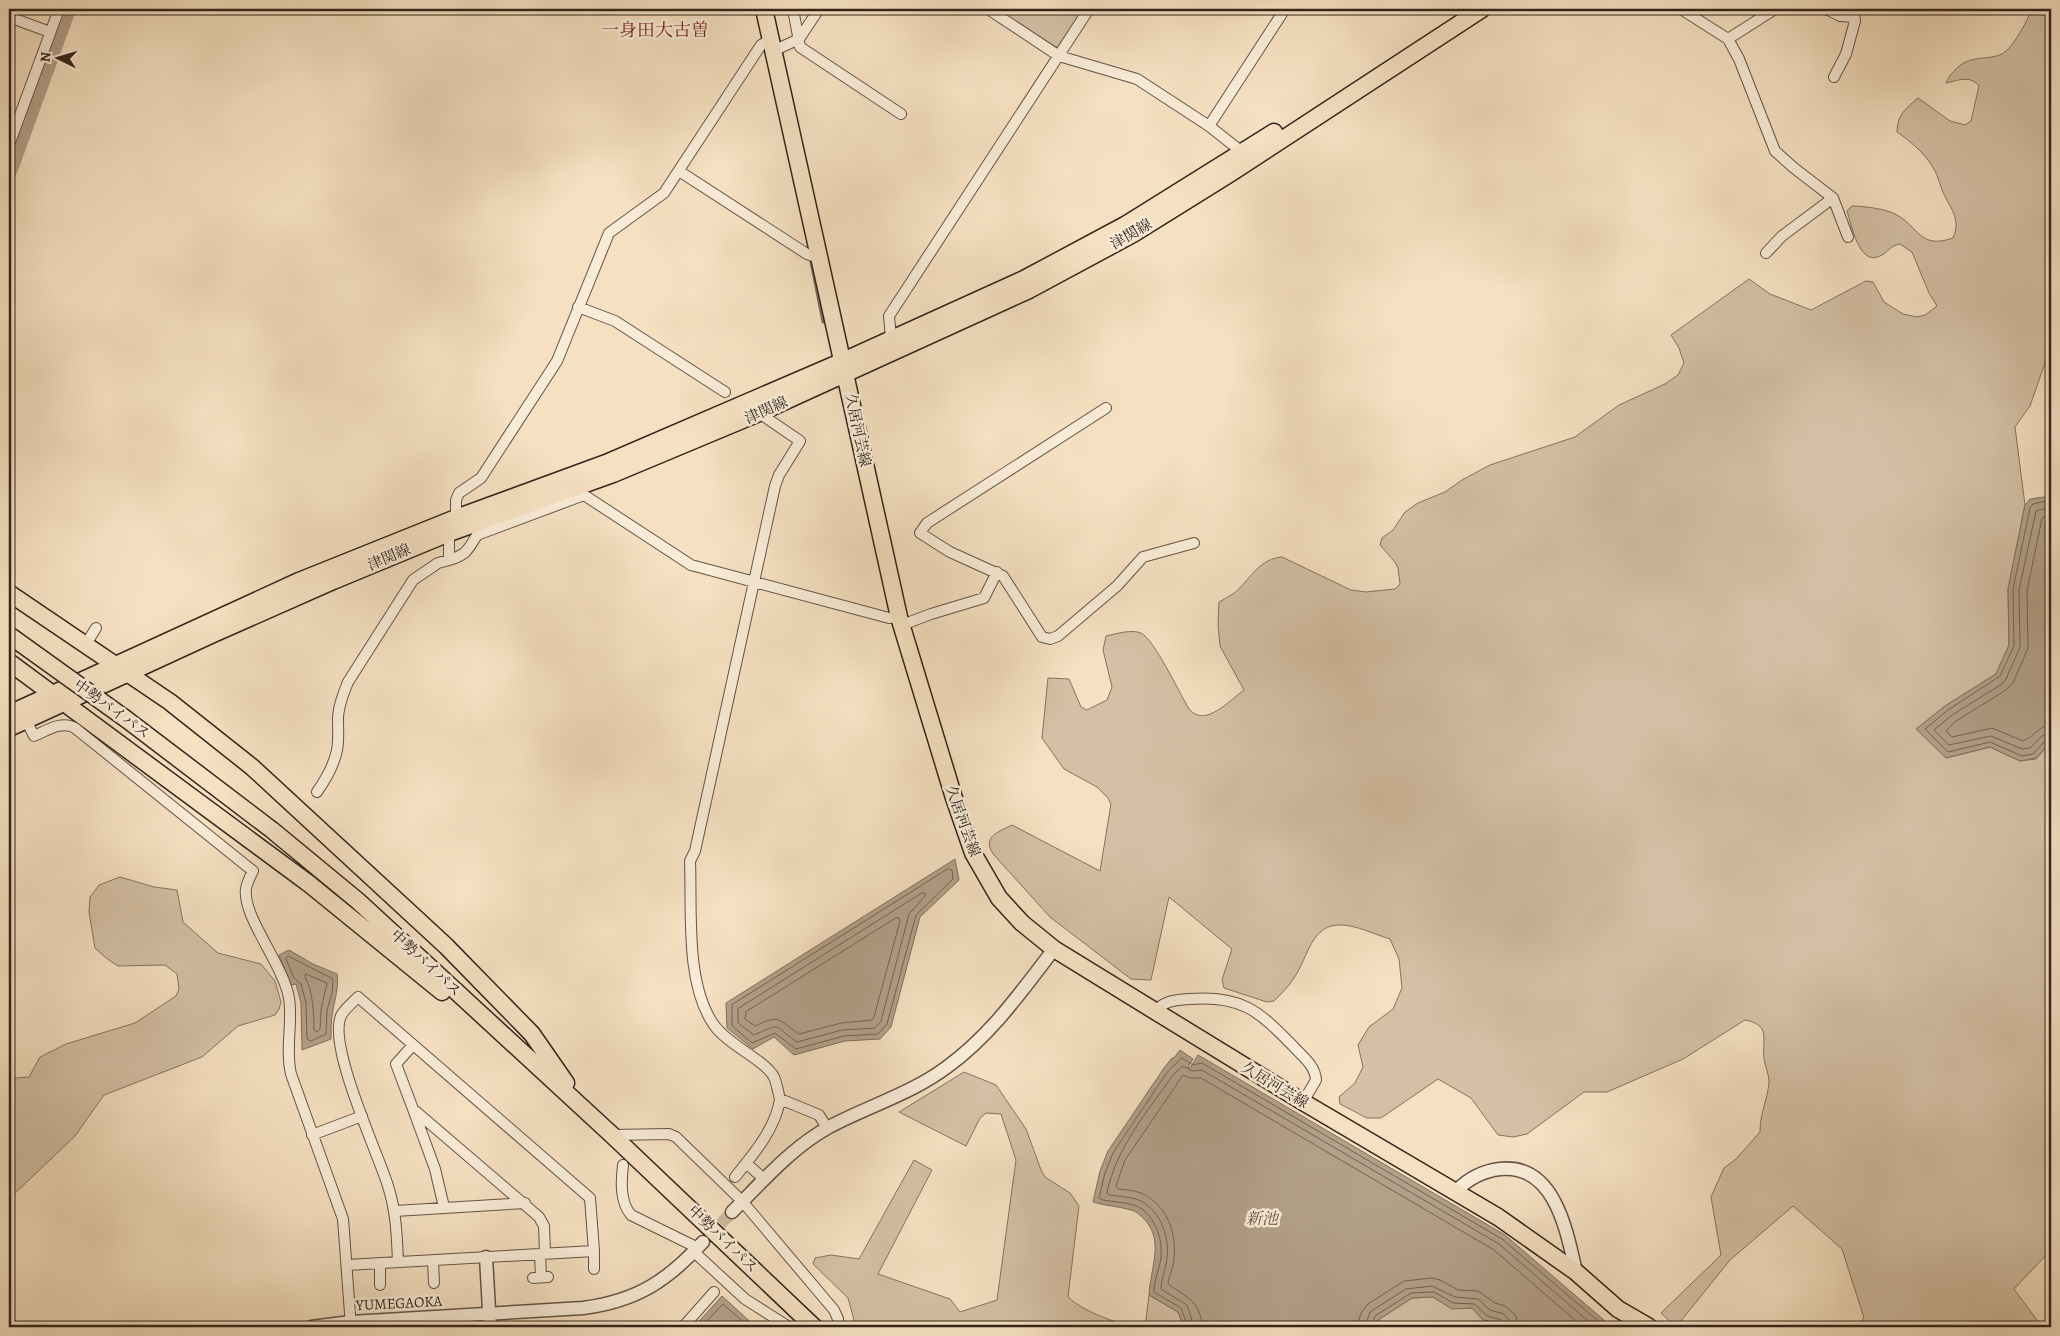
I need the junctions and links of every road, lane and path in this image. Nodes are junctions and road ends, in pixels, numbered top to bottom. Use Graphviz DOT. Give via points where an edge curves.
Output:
graph roads {
  1 [pos="59,9"];
  2 [pos="764,9"];
  3 [pos="793,9"];
  4 [pos="818,9"];
  5 [pos="988,9"];
  6 [pos="1089,9"];
  7 [pos="1285,9"];
  8 [pos="1462,9"];
  9 [pos="1482,9"];
  10 [pos="1681,9"];
  11 [pos="1775,9"];
  12 [pos="1826,9"];
  13 [pos="1855,13"];
  14 [pos="9,17"];
  15 [pos="50,32"];
  16 [pos="799,39"];
  17 [pos="1728,39"];
  18 [pos="768,45"];
  19 [pos="1059,56"];
  20 [pos="1834,77"];
  21 [pos="901,114"];
  22 [pos="1209,126"];
  23 [pos="9,145"];
  24 [pos="1242,152"];
  25 [pos="679,171"];
  26 [pos="1833,198"];
  27 [pos="1848,238"];
  28 [pos="1766,253"];
  29 [pos="813,256"];
  30 [pos="578,307"];
  31 [pos="891,338"];
  32 [pos="844,368"];
  33 [pos="725,392"];
  34 [pos="1106,408"];
  35 [pos="759,413"];
  36 [pos="456,518"];
  37 [pos="449,533"];
  38 [pos="1194,543"];
  39 [pos="449,560"];
  40 [pos="997,572"];
  41 [pos="754,581"];
  42 [pos="9,593"];
  43 [pos="900,621"];
  44 [pos="96,628"];
  45 [pos="9,635"];
  46 [pos="86,644"];
  47 [pos="9,662"];
  48 [pos="121,669"];
  49 [pos="59,698"];
  50 [pos="9,714"];
  51 [pos="26,720"];
  52 [pos="9,728"];
  53 [pos="317,792"];
  54 [pos="1054,950"];
  55 [pos="1154,1012"];
  56 [pos="413,1045"];
  57 [pos="780,1100"];
  58 [pos="1303,1102"];
  59 [pos="413,1109"];
  60 [pos="584,1109"];
  61 [pos="362,1116"];
  62 [pos="827,1128"];
  63 [pos="312,1135"];
  64 [pos="612,1135"];
  65 [pos="746,1163"];
  66 [pos="624,1165"];
  67 [pos="736,1177"];
  68 [pos="764,1179"];
  69 [pos="1456,1191"];
  70 [pos="742,1202"];
  71 [pos="524,1203"];
  72 [pos="444,1207"];
  73 [pos="394,1211"];
  74 [pos="732,1212"];
  75 [pos="698,1248"];
  76 [pos="594,1251"];
  77 [pos="542,1253"];
  78 [pos="486,1257"];
  79 [pos="433,1260"];
  80 [pos="398,1262"];
  81 [pos="380,1263"];
  82 [pos="346,1265"];
  83 [pos="594,1269"];
  84 [pos="1576,1272"];
  85 [pos="540,1277"];
  86 [pos="434,1283"];
  87 [pos="381,1285"];
  88 [pos="714,1292"];
  89 [pos="489,1314"];
  90 [pos="351,1324"];
  91 [pos="311,1327"];
  92 [pos="490,1327"];
  93 [pos="683,1327"];
  94 [pos="789,1327"];
  95 [pos="814,1327"];
  96 [pos="839,1327"];
  97 [pos="1650,1327"];
  1 -- 15 [label="street"];
  2 -- 18 [label="main road, 久居河芸線"];
  3 -- 16 [label="street"];
  4 -- 16 [label="street"];
  5 -- 19 [label="street"];
  6 -- 19 [label="street"];
  7 -- 22 [label="street"];
  8 -- 24 [label="main road, 津関線"];
  9 -- 32 [label="main road, 津関線" via="1133,234 1029,290"];
  10 -- 17 [label="street"];
  11 -- 17 [label="street"];
  12 -- 13 [label="street" via="1840,16"];
  13 -- 20 [label="street" via="1846,54"];
  14 -- 15 [label="street"];
  15 -- 23 [label="street"];
  16 -- 18 [label="street"];
  16 -- 21 [label="street" via="800,46"];
  17 -- 26 [label="street" via="1775,151"];
  18 -- 25 [label="street"];
  18 -- 29 [label="main road, 久居河芸線"];
  19 -- 22 [label="street" via="1137,79"];
  19 -- 31 [label="street" via="889,316"];
  22 -- 24 [label="street"];
  24 -- 31 [label="main road, 津関線" via="1125,225 1032,275"];
  25 -- 29 [label="street"];
  25 -- 30 [label="street" via="664,193 609,233"];
  26 -- 27 [label="street"];
  26 -- 28 [label="street" via="1782,236"];
  29 -- 32 [label="main road, 久居河芸線"];
  30 -- 33 [label="street" via="615,321"];
  30 -- 36 [label="street" via="557,361 538,393 481,478 459,493"];
  31 -- 32 [label="main road, 津関線"];
  32 -- 35 [label="main road, 津関線"];
  32 -- 36 [label="main road, 津関線" via="606,463"];
  32 -- 43 [label="main road, 久居河芸線"];
  34 -- 40 [label="street" via="927,523 918,532 950,552"];
  35 -- 37 [label="main road, 津関線" via="613,474"];
  35 -- 41 [label="street" via="800,441 779,475"];
  36 -- 37 [label="street"];
  36 -- 48 [label="main road, 津関線" via="299,581"];
  37 -- 39 [label="street"];
  37 -- 48 [label="main road, 津関線"];
  38 -- 40 [label="street" via="1143,556 1096,606 1050,639 1042,637 1003,576"];
  39 -- 41 [label="street" via="462,557 477,535 584,494 692,565"];
  39 -- 53 [label="street" via="438,563 414,580 348,682 338,718 334,761"];
  40 -- 43 [label="street" via="984,598"];
  41 -- 43 [label="street"];
  41 -- 57 [label="street" via="690,861 692,952 703,1007 721,1033 774,1077"];
  42 -- 46 [label="main road"];
  43 -- 54 [label="main road, 久居河芸線" via="973,853 999,898"];
  44 -- 46 [label="street"];
  45 -- 60 [label="main road, 中勢バイパス, bridge" via="272,830 358,901"];
  46 -- 48 [label="main road"];
  47 -- 49 [label="main road"];
  48 -- 49 [label="main road, 津関線"];
  48 -- 60 [label="main road" via="170,702 252,766 446,946 532,1034"];
  49 -- 50 [label="main road, 津関線"];
  49 -- 51 [label="main road, 津関線"];
  49 -- 60 [label="main road" via="336,905"];
  51 -- 52 [label="main road, 津関線"];
  51 -- 63 [label="street" via="34,736 60,725 70,725 253,871 245,890 247,906 284,980 290,1006 289,1065"];
  54 -- 55 [label="main road, 久居河芸線"];
  54 -- 62 [label="street" via="1003,1016 959,1058 917,1086"];
  55 -- 58 [label="main road, 久居河芸線"];
  55 -- 58 [label="street" via="1169,1001 1212,998 1237,1002 1252,1009 1313,1069 1316,1080"];
  56 -- 59 [label="street" via="396,1064"];
  56 -- 61 [label="street" via="358,997 341,1015 339,1041 343,1065"];
  56 -- 76 [label="street" via="590,1198"];
  57 -- 62 [label="street" via="820,1116"];
  57 -- 65 [label="street" via="779,1111"];
  58 -- 69 [label="main road, 久居河芸線"];
  59 -- 71 [label="street"];
  59 -- 72 [label="street" via="435,1168"];
  60 -- 64 [label="main road, 中勢バイパス"];
  61 -- 63 [label="street"];
  61 -- 73 [label="street"];
  62 -- 68 [label="street" via="792,1153"];
  63 -- 82 [label="street" via="342,1219"];
  64 -- 70 [label="street" via="669,1134 676,1137"];
  64 -- 95 [label="main road, 中勢バイパス"];
  65 -- 67 [label="street"];
  65 -- 68 [label="street"];
  66 -- 75 [label="street" via="623,1200 631,1215"];
  68 -- 70 [label="street"];
  69 -- 84 [label="main road, 久居河芸線" via="1517,1229"];
  69 -- 84 [label="street" via="1466,1181 1498,1169 1509,1168 1532,1176 1555,1201"];
  70 -- 74 [label="street"];
  70 -- 96 [label="street" via="834,1310"];
  71 -- 72 [label="street"];
  71 -- 77 [label="street" via="542,1220"];
  72 -- 73 [label="street"];
  73 -- 80 [label="street"];
  75 -- 89 [label="street, YUMEGAOKA" via="657,1284 612,1303"];
  75 -- 94 [label="street" via="745,1300"];
  76 -- 77 [label="street"];
  76 -- 83 [label="street"];
  77 -- 78 [label="street"];
  77 -- 85 [label="street"];
  78 -- 79 [label="street"];
  78 -- 89 [label="street"];
  79 -- 80 [label="street"];
  79 -- 86 [label="street"];
  80 -- 81 [label="street"];
  81 -- 82 [label="street"];
  81 -- 87 [label="street"];
  82 -- 90 [label="street"];
  84 -- 97 [label="main road, 久居河芸線" via="1618,1309"];
  88 -- 93 [label="street"];
  89 -- 90 [label="street, YUMEGAOKA"];
  89 -- 92 [label="street"];
  90 -- 91 [label="street, YUMEGAOKA"];
}
